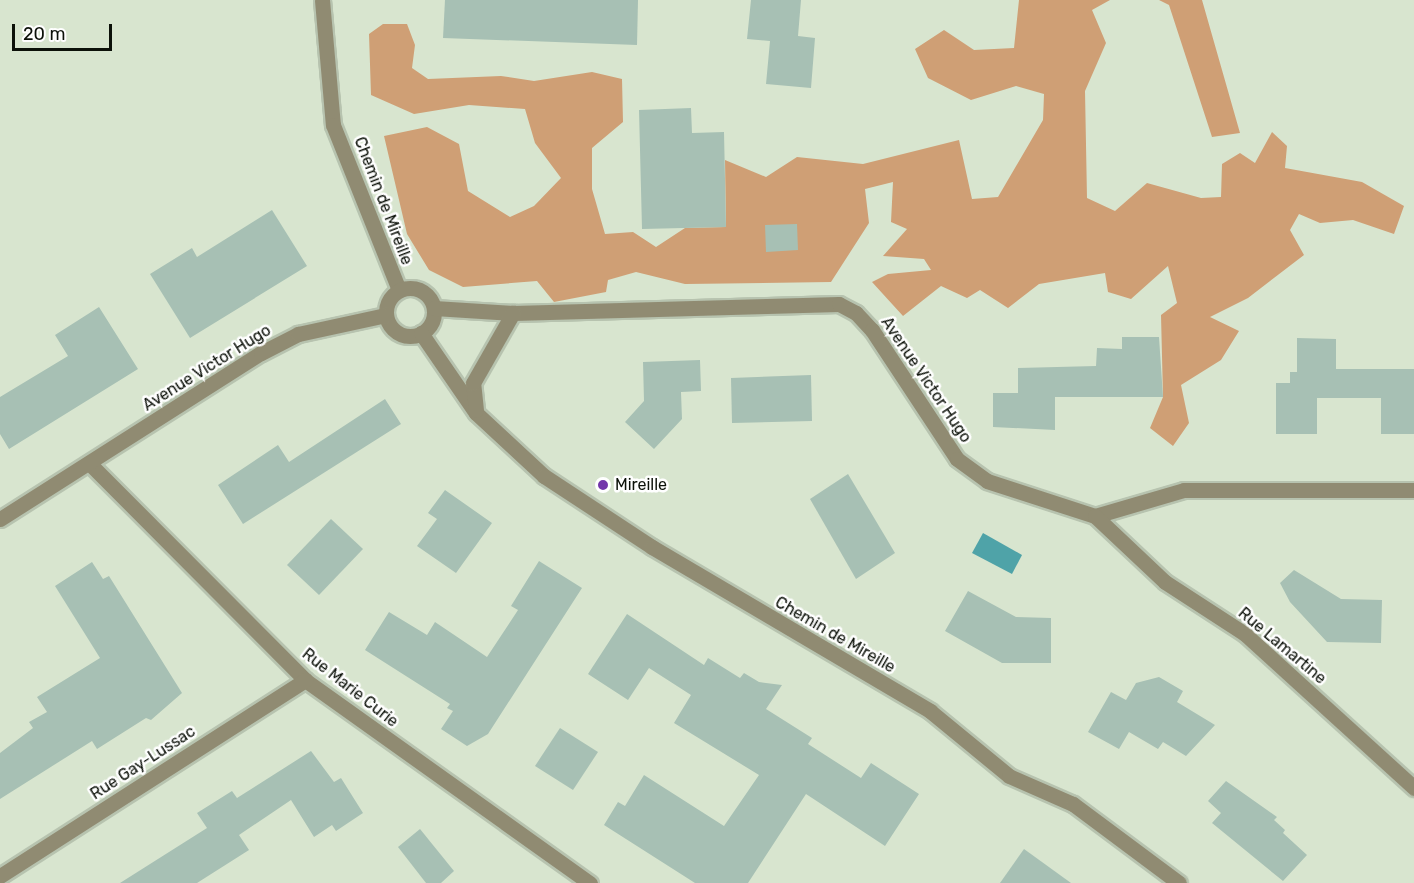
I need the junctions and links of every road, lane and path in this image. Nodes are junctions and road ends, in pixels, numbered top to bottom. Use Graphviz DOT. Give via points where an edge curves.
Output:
graph roads {
  1 [pos="322,0"];
  2 [pos="399,290"];
  3 [pos="434,308"];
  4 [pos="513,313"];
  5 [pos="386,315"];
  6 [pos="421,333"];
  7 [pos="476,413"];
  8 [pos="89,463"];
  9 [pos="1414,490"];
  10 [pos="1095,516"];
  11 [pos="0,519"];
  12 [pos="305,680"];
  13 [pos="1414,788"];
  14 [pos="0,876"];
  15 [pos="590,883"];
  16 [pos="1179,883"];
  1 -- 2 [label="street, Chemin de Mireille" via="333,125"];
  2 -- 3 [label="street" via="421,290"];
  2 -- 5 [label="street" via="388,301"];
  3 -- 4 [label="street, Avenue Victor Hugo"];
  3 -- 6 [label="street" via="432,323"];
  4 -- 7 [label="street" via="473,383"];
  4 -- 10 [label="street, Avenue Victor Hugo" via="839,304 856,313 872,330 957,459 987,481"];
  5 -- 6 [label="street" via="399,334"];
  5 -- 8 [label="street, Avenue Victor Hugo" via="298,334"];
  6 -- 7 [label="street, Chemin de Mireille"];
  7 -- 16 [label="street, Chemin de Mireille" via="508,447 558,486 930,711 1009,776 1073,804"];
  8 -- 11 [label="street, Avenue Victor Hugo"];
  8 -- 12 [label="street, Rue Marie Curie"];
  9 -- 10 [label="street" via="1184,490"];
  10 -- 13 [label="street, Rue Lamartine" via="1165,582 1245,634"];
  12 -- 14 [label="street, Rue Gay-Lussac"];
  12 -- 15 [label="street, Rue Marie Curie"];
}
